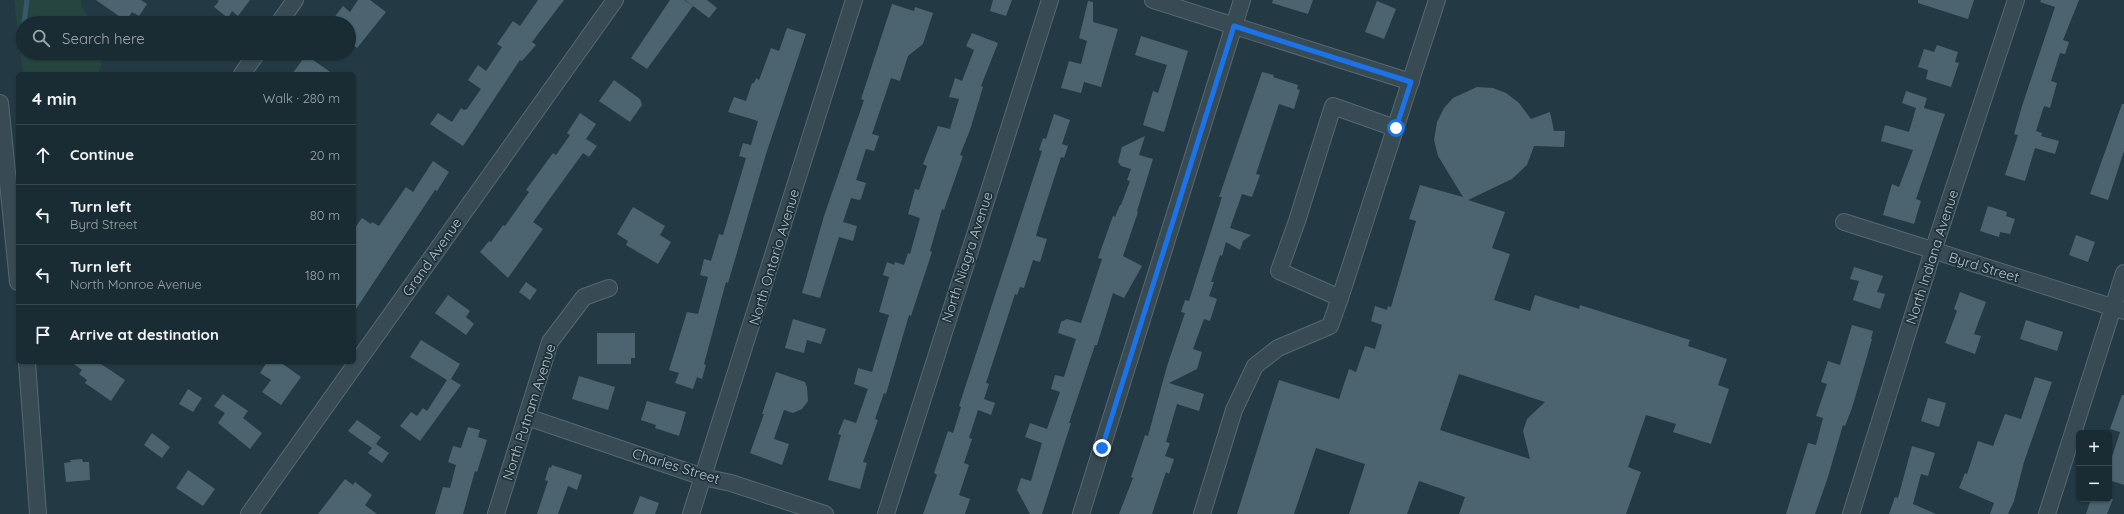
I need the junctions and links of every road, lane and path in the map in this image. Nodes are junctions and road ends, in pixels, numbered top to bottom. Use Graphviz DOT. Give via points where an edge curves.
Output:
graph roads {
  1 [pos="295,0"];
  2 [pos="615,0"];
  3 [pos="854,0"];
  4 [pos="1050,0"];
  5 [pos="1153,0"];
  6 [pos="1242,0"];
  7 [pos="1437,0"];
  8 [pos="2016,0"];
  9 [pos="284,16"];
  10 [pos="1234,26"];
  11 [pos="252,60"];
  12 [pos="243,72"];
  13 [pos="1411,82"];
  14 [pos="0,103"];
  15 [pos="1396,128"];
  16 [pos="1844,222"];
  17 [pos="1934,251"];
  18 [pos="16,262"];
  19 [pos="2124,273"];
  20 [pos="609,288"];
  21 [pos="1340,298"];
  22 [pos="2118,309"];
  23 [pos="31,364"];
  24 [pos="356,364"];
  25 [pos="356,364"];
  26 [pos="527,417"];
  27 [pos="703,477"];
  28 [pos="38,514"];
  29 [pos="249,514"];
  30 [pos="496,514"];
  31 [pos="691,514"];
  32 [pos="825,514"];
  33 [pos="886,514"];
  34 [pos="1081,514"];
  35 [pos="1202,514"];
  36 [pos="1851,514"];
  37 [pos="2047,514"];
  1 -- 9 [label="street"];
  2 -- 25 [label="street, Grand Avenue"];
  3 -- 27 [label="street, North Ontario Avenue"];
  4 -- 33 [label="street, North Niagra Avenue"];
  5 -- 10 [label="street"];
  6 -- 10 [label="street"];
  7 -- 13 [label="street"];
  8 -- 17 [label="street, North Indiana Avenue"];
  10 -- 13 [label="street"];
  10 -- 34 [label="street"];
  11 -- 12 [label="street"];
  13 -- 15 [label="street"];
  14 -- 18 [label="street"];
  15 -- 21 [label="street"];
  15 -- 21 [label="street" via="1334,106 1279,271"];
  16 -- 17 [label="street, Byrd Street"];
  17 -- 22 [label="street, Byrd Street"];
  17 -- 36 [label="street, North Indiana Avenue"];
  19 -- 22 [label="street"];
  20 -- 26 [label="street, North Putnam Avenue" via="584,297 550,342"];
  21 -- 35 [label="street" via="1330,326 1278,348 1254,366 1234,410"];
  22 -- 37 [label="street"];
  23 -- 28 [label="street"];
  24 -- 29 [label="street, Grand Avenue"];
  26 -- 27 [label="street, Charles Street"];
  26 -- 30 [label="street, North Putnam Avenue"];
  27 -- 31 [label="street, North Ontario Avenue"];
  27 -- 32 [label="street, Charles Street" via="731,483"];
}
